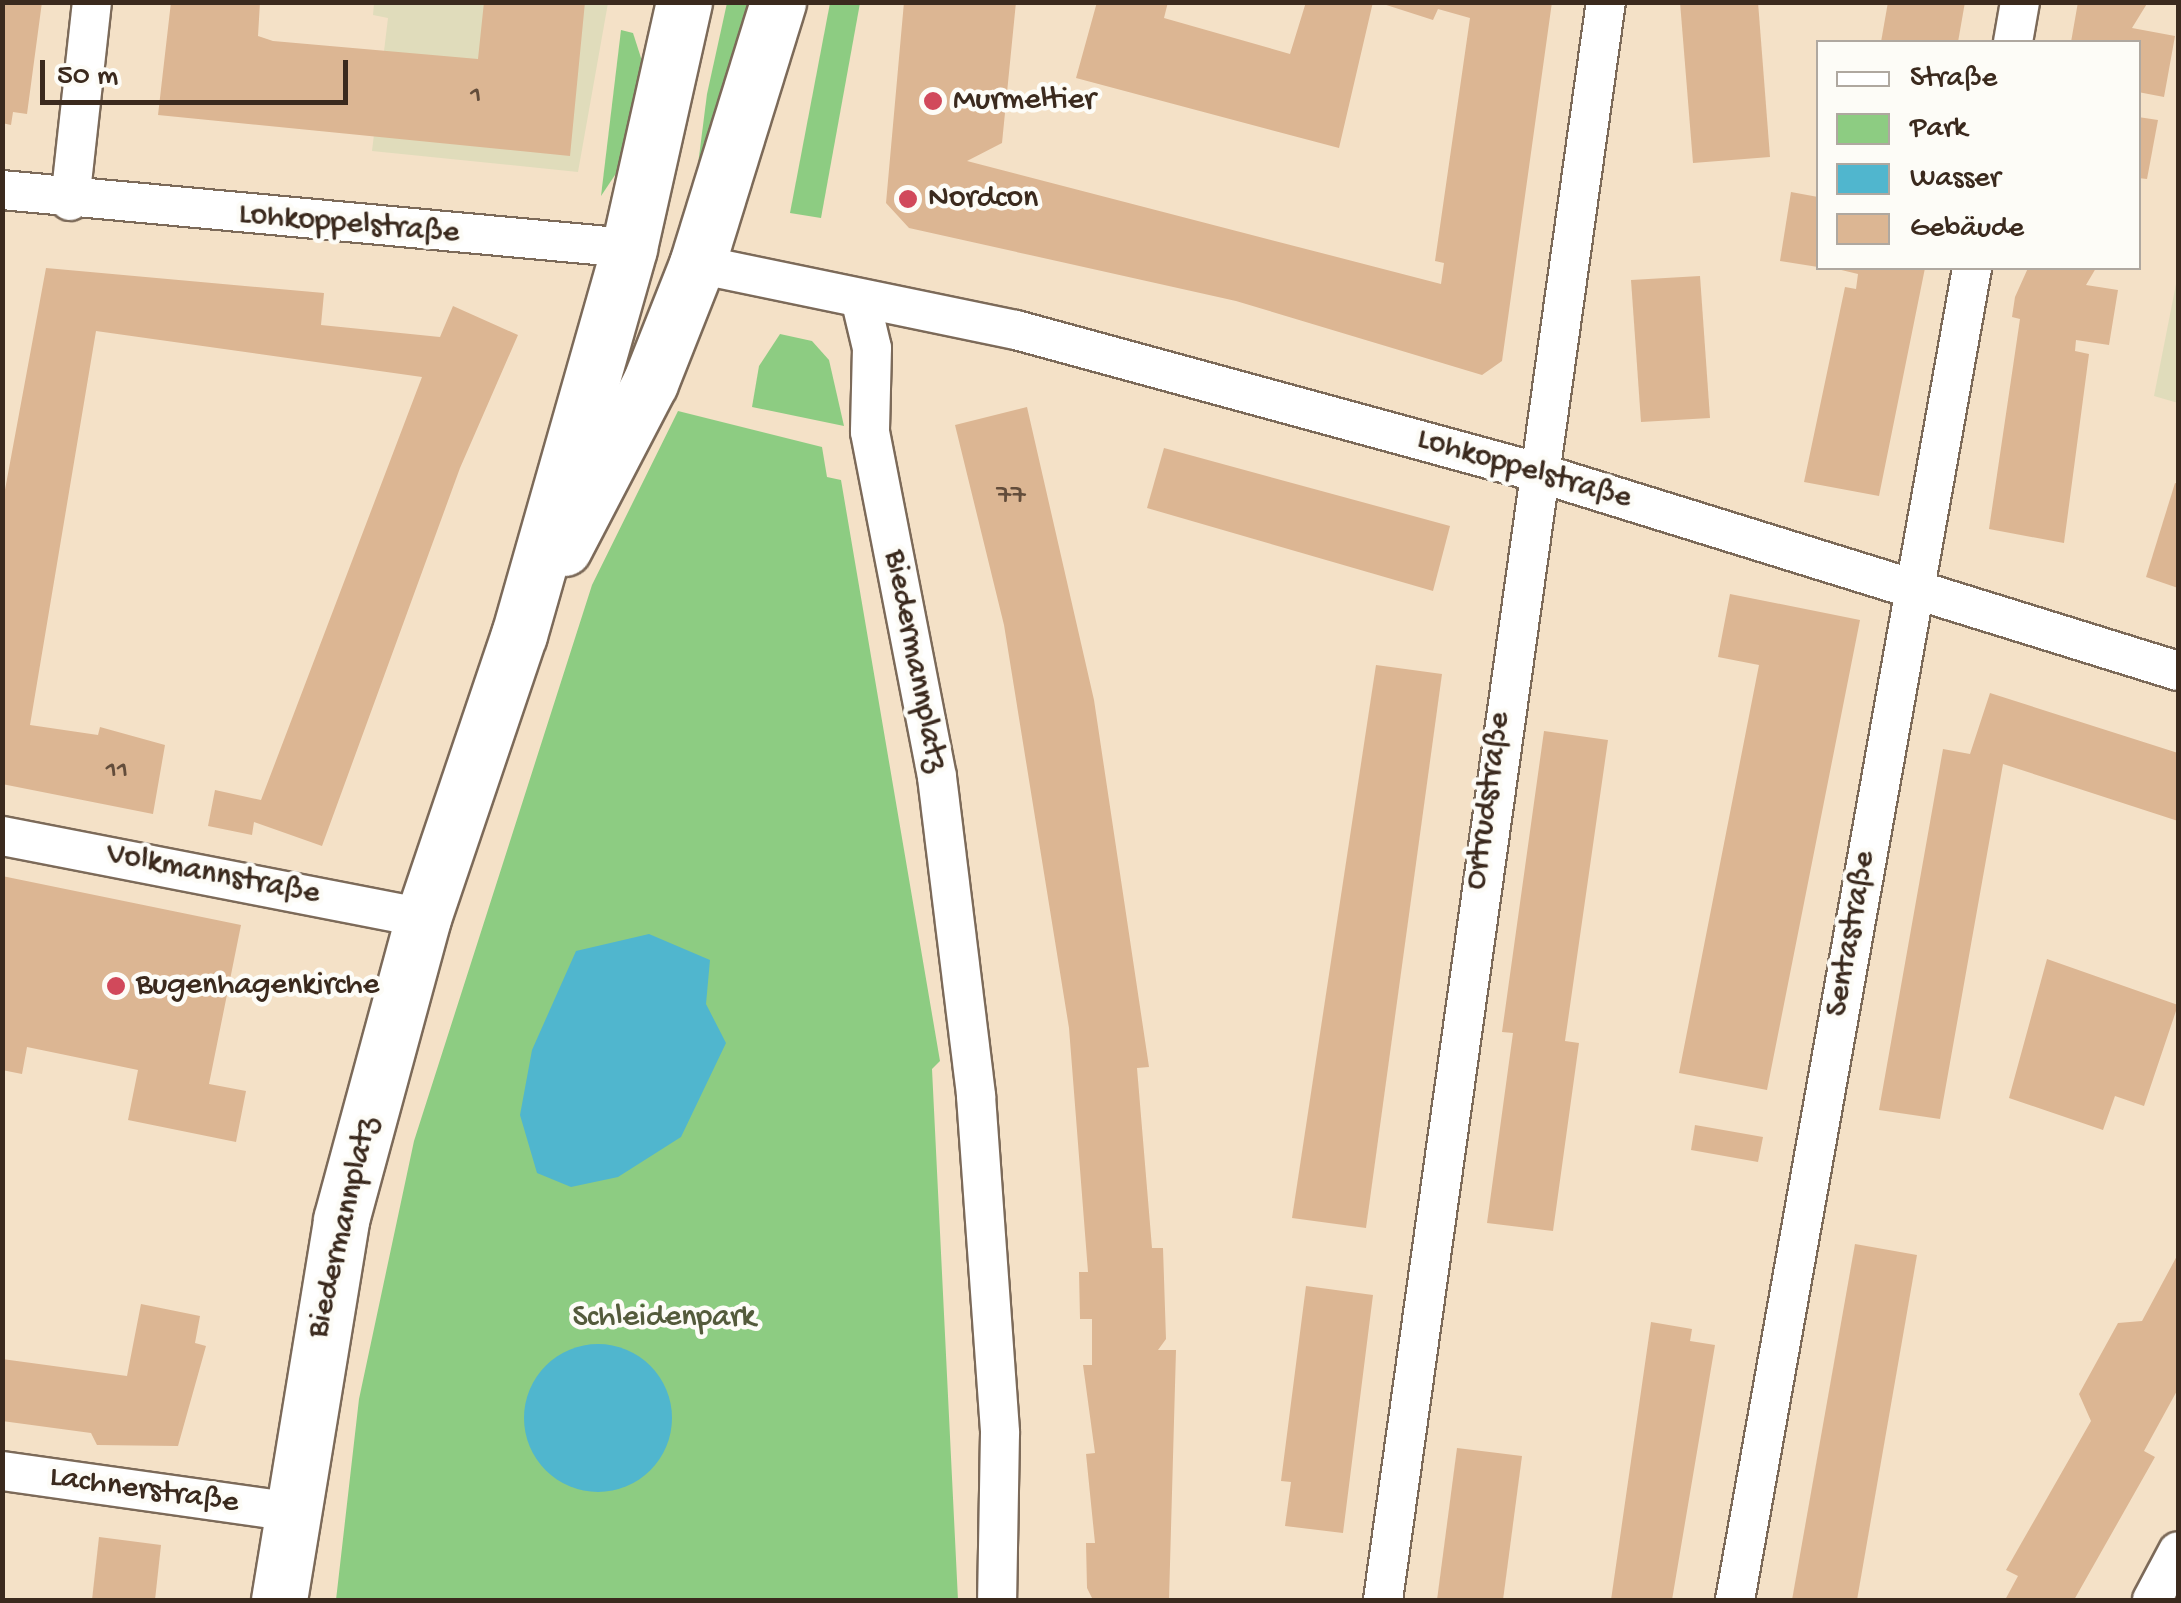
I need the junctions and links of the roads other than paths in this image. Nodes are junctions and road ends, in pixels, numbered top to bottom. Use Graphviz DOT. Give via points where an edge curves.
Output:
graph roads {
  1 [pos="92,2"];
  2 [pos="684,2"];
  3 [pos="778,2"];
  4 [pos="1606,2"];
  5 [pos="2020,2"];
  6 [pos="2013,40"];
  7 [pos="2,190"];
  8 [pos="70,201"];
  9 [pos="630,248"];
  10 [pos="697,264"];
  11 [pos="1972,270"];
  12 [pos="861,302"];
  13 [pos="1533,471"];
  14 [pos="1912,588"];
  15 [pos="519,636"];
  16 [pos="2178,670"];
  17 [pos="2,836"];
  18 [pos="423,918"];
  19 [pos="2,1472"];
  20 [pos="286,1511"];
  21 [pos="2178,1551"];
  22 [pos="279,1600"];
  23 [pos="997,1600"];
  24 [pos="1383,1600"];
  25 [pos="1735,1600"];
  26 [pos="2152,1600"];
  1 -- 8 [label="street"];
  2 -- 9 [label="main road, Biedermannplatz"];
  3 -- 10 [label="main road, Biedermannplatz"];
  4 -- 13 [label="street, Ortrudstraße"];
  5 -- 6 [label="street"];
  7 -- 8 [label="street, Lohkoppelstraße"];
  8 -- 9 [label="street, Lohkoppelstraße"];
  9 -- 10 [label="main road"];
  9 -- 15 [label="main road, Biedermannplatz"];
  10 -- 12 [label="street"];
  10 -- 15 [label="main road, Biedermannplatz" via="650,384"];
  11 -- 14 [label="street, Sentastraße"];
  12 -- 13 [label="street, Lohkoppelstraße" via="1016,330"];
  12 -- 23 [label="street, Biedermannplatz" via="872,348 870,432 936,777 976,1096 1000,1433"];
  13 -- 14 [label="street, Lohkoppelstraße"];
  13 -- 24 [label="street, Ortrudstraße"];
  14 -- 16 [label="street, Lohkoppelstraße"];
  14 -- 25 [label="street, Sentastraße"];
  15 -- 18 [label="main road, Biedermannplatz"];
  17 -- 18 [label="street, Volkmannstraße"];
  18 -- 20 [label="main road, Biedermannplatz" via="341,1220"];
  19 -- 20 [label="street, Lachnerstraße"];
  20 -- 22 [label="main road, Biedermannplatz"];
  21 -- 26 [label="street"];
}
